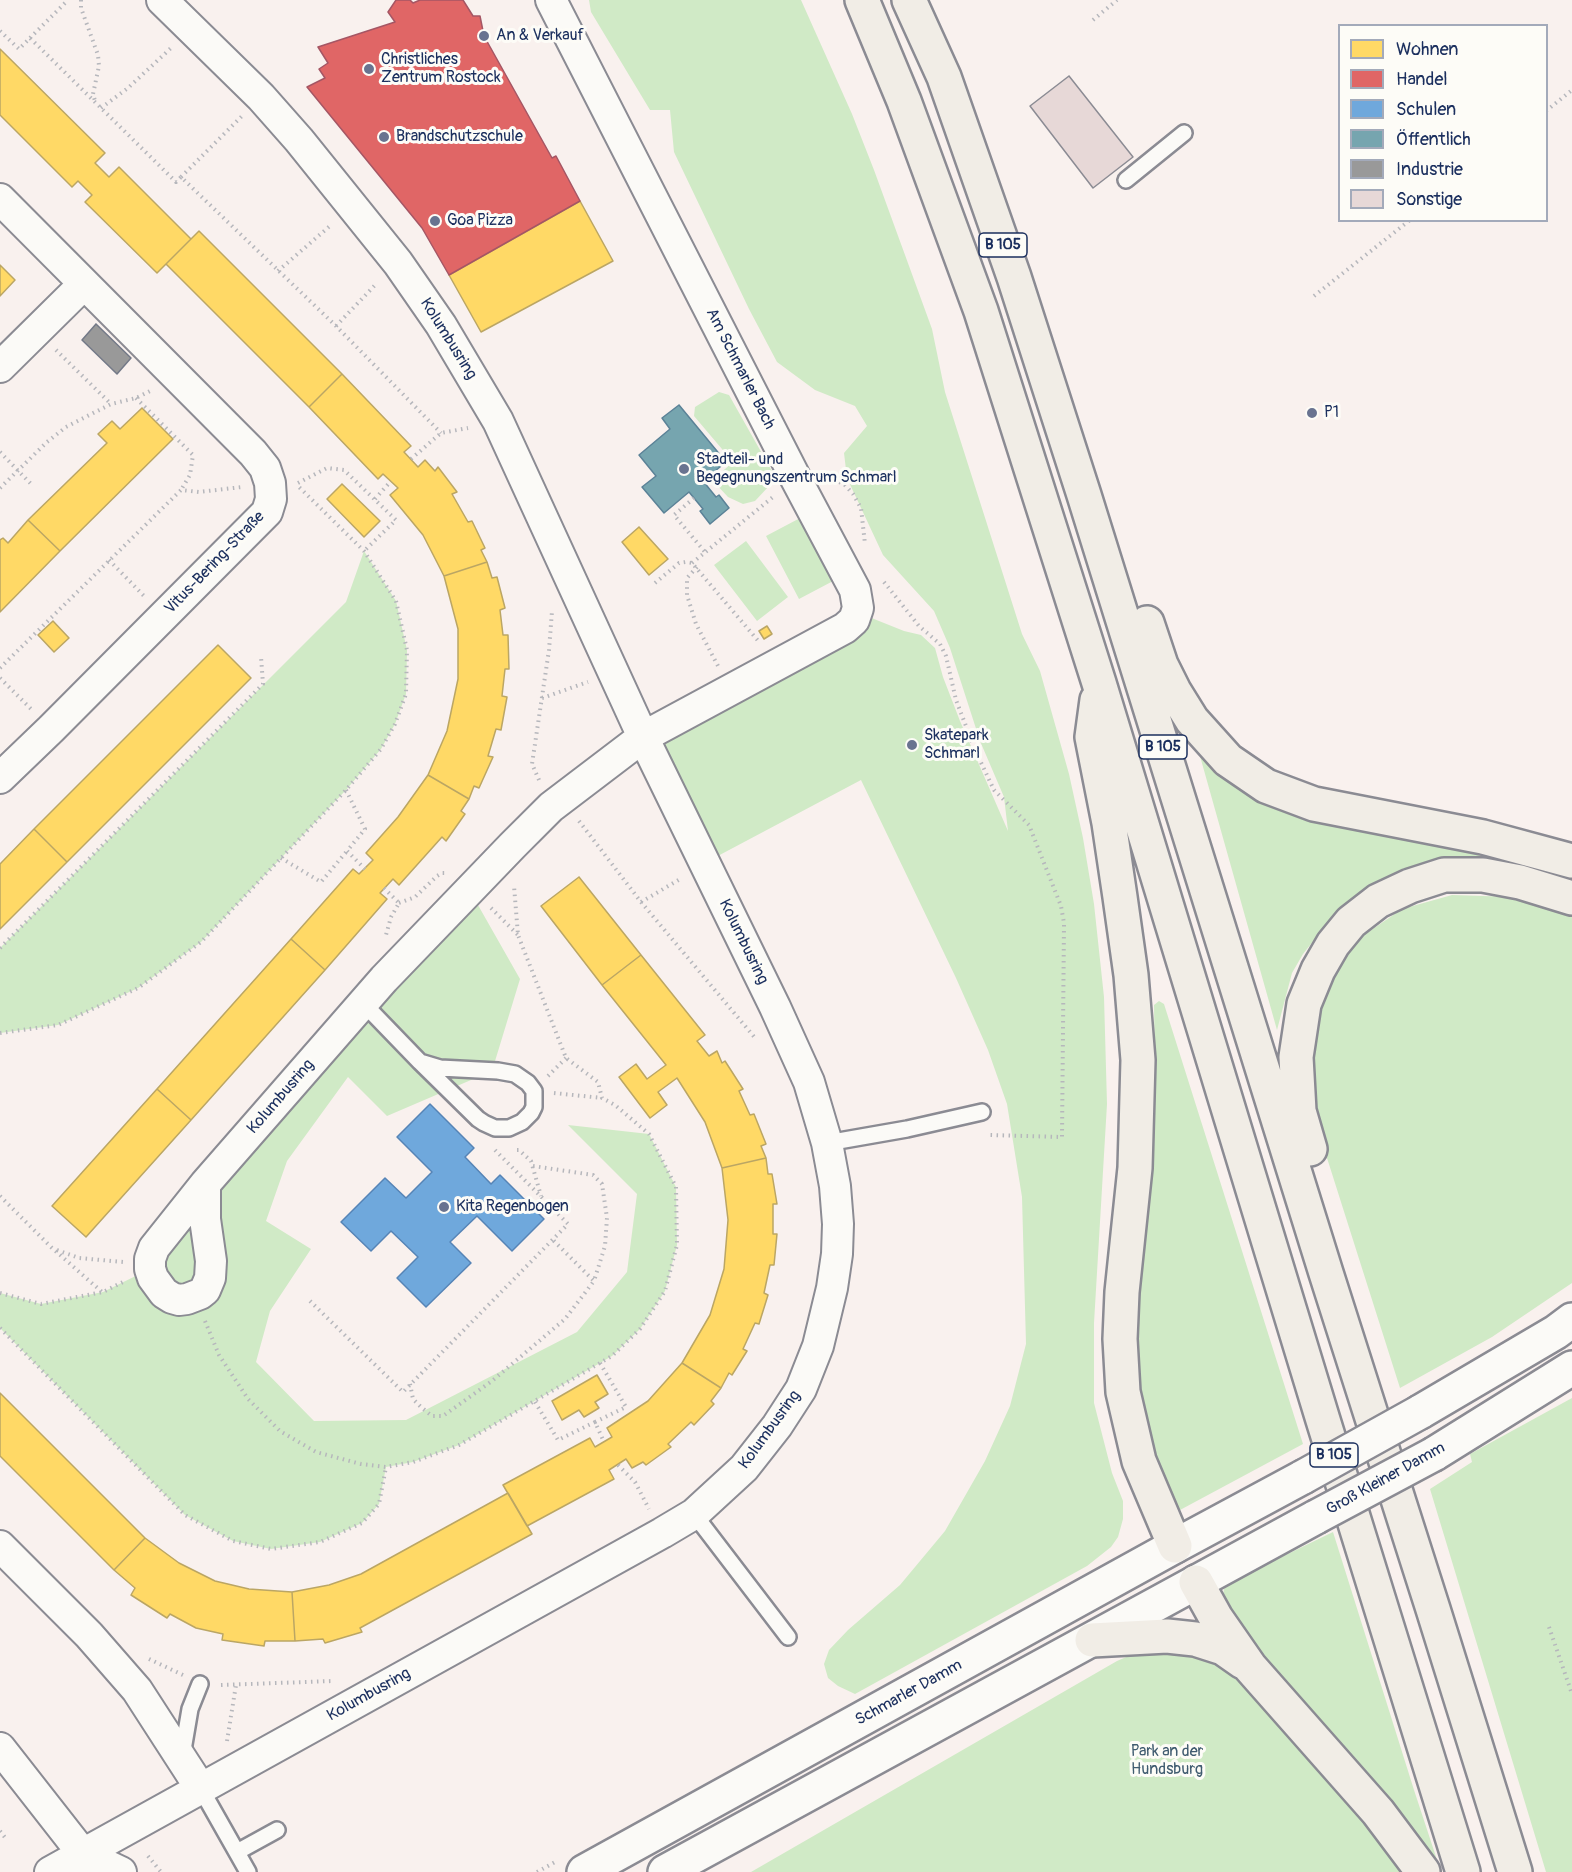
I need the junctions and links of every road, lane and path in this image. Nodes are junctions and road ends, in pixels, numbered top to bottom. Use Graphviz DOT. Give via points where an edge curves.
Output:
graph roads {
  1 [pos="68,0"];
  2 [pos="81,0"];
  3 [pos="162,0"];
  4 [pos="551,0"];
  5 [pos="862,0"];
  6 [pos="909,0"];
  7 [pos="1117,0"];
  8 [pos="1093,20"];
  9 [pos="0,31"];
  10 [pos="30,38"];
  11 [pos="178,42"];
  12 [pos="1572,90"];
  13 [pos="261,97"];
  14 [pos="95,102"];
  15 [pos="101,108"];
  16 [pos="1548,109"];
  17 [pos="1184,134"];
  18 [pos="181,177"];
  19 [pos="1126,180"];
  20 [pos="0,199"];
  21 [pos="336,221"];
  22 [pos="1407,222"];
  23 [pos="398,263"];
  24 [pos="278,271"];
  25 [pos="84,284"];
  26 [pos="1314,296"];
  27 [pos="336,326"];
  28 [pos="37,330"];
  29 [pos="0,367"];
  30 [pos="178,378"];
  31 [pos="136,398"];
  32 [pos="111,404"];
  33 [pos="498,421"];
  34 [pos="441,433"];
  35 [pos="0,452"];
  36 [pos="411,459"];
  37 [pos="17,470"];
  38 [pos="796,479"];
  39 [pos="391,481"];
  40 [pos="270,483"];
  41 [pos="33,486"];
  42 [pos="0,488"];
  43 [pos="181,490"];
  44 [pos="1084,495"];
  45 [pos="694,498"];
  46 [pos="375,499"];
  47 [pos="867,550"];
  48 [pos="364,551"];
  49 [pos="705,552"];
  50 [pos="109,561"];
  51 [pos="692,563"];
  52 [pos="697,567"];
  53 [pos="879,575"];
  54 [pos="655,583"];
  55 [pos="552,608"];
  56 [pos="164,616"];
  57 [pos="261,657"];
  58 [pos="778,664"];
  59 [pos="0,668"];
  60 [pos="615,673"];
  61 [pos="1099,683"];
  62 [pos="731,689"];
  63 [pos="542,698"];
  64 [pos="644,737"];
  65 [pos="0,778"];
  66 [pos="346,790"];
  67 [pos="557,803"];
  68 [pos="512,846"];
  69 [pos="347,851"];
  70 [pos="281,858"];
  71 [pos="1572,861"];
  72 [pos="704,865"];
  73 [pos="365,869"];
  74 [pos="470,891"];
  75 [pos="1572,898"];
  76 [pos="641,902"];
  77 [pos="518,935"];
  78 [pos="0,948"];
  79 [pos="363,1003"];
  80 [pos="0,1033"];
  81 [pos="758,1041"];
  82 [pos="566,1058"];
  83 [pos="420,1062"];
  84 [pos="534,1091"];
  85 [pos="602,1098"];
  86 [pos="982,1112"];
  87 [pos="478,1119"];
  88 [pos="989,1136"];
  89 [pos="827,1143"];
  90 [pos="512,1151"];
  91 [pos="495,1152"];
  92 [pos="506,1152"];
  93 [pos="532,1166"];
  94 [pos="205,1184"];
  95 [pos="0,1196"];
  96 [pos="541,1197"];
  97 [pos="553,1240"];
  98 [pos="51,1247"];
  99 [pos="150,1269"];
  100 [pos="1326,1273"];
  101 [pos="594,1281"];
  102 [pos="103,1292"];
  103 [pos="0,1293"];
  104 [pos="200,1294"];
  105 [pos="310,1301"];
  106 [pos="1572,1320"];
  107 [pos="0,1328"];
  108 [pos="600,1363"];
  109 [pos="1572,1368"];
  110 [pos="410,1384"];
  111 [pos="535,1402"];
  112 [pos="595,1422"];
  113 [pos="604,1442"];
  114 [pos="618,1465"];
  115 [pos="386,1467"];
  116 [pos="694,1514"];
  117 [pos="1234,1514"];
  118 [pos="662,1533"];
  119 [pos="0,1546"];
  120 [pos="1175,1546"];
  121 [pos="1196,1582"];
  122 [pos="1549,1628"];
  123 [pos="788,1637"];
  124 [pos="1092,1641"];
  125 [pos="140,1655"];
  126 [pos="1250,1668"];
  127 [pos="338,1681"];
  128 [pos="200,1684"];
  129 [pos="236,1685"];
  130 [pos="1572,1694"];
  131 [pos="0,1748"];
  132 [pos="225,1752"];
  133 [pos="181,1758"];
  134 [pos="201,1789"];
  135 [pos="277,1830"];
  136 [pos="0,1831"];
  137 [pos="7,1840"];
  138 [pos="237,1852"];
  139 [pos="148,1856"];
  140 [pos="86,1863"];
  141 [pos="50,1872"];
  142 [pos="121,1872"];
  143 [pos="161,1872"];
  144 [pos="248,1872"];
  145 [pos="584,1872"];
  146 [pos="665,1872"];
  147 [pos="1423,1872"];
  148 [pos="1463,1872"];
  149 [pos="1515,1872"];
  1 -- 10 [label="path"];
  2 -- 14 [label="path" via="98,55"];
  3 -- 13 [label="street, Kolumbusring"];
  4 -- 38 [label="street, Am Schmarler Bach"];
  5 -- 61 [label="highway, B 105" via="904,101 981,311"];
  6 -- 44 [label="highway, B 105" via="944,77"];
  7 -- 8 [label="path"];
  9 -- 10 [label="path" via="19,49"];
  10 -- 14 [label="path"];
  11 -- 15 [label="path"];
  12 -- 16 [label="path"];
  13 -- 18 [label="path"];
  13 -- 23 [label="street, Kolumbusring"];
  14 -- 15 [label="path"];
  15 -- 18 [label="path" via="176,182"];
  17 -- 19 [label="lane"];
  18 -- 24 [label="path"];
  20 -- 25 [label="street"];
  21 -- 24 [label="path"];
  22 -- 26 [label="path"];
  23 -- 27 [label="path"];
  23 -- 33 [label="street, Kolumbusring" via="441,325"];
  24 -- 27 [label="path"];
  25 -- 28 [label="street"];
  25 -- 30 [label="street"];
  27 -- 34 [label="path"];
  28 -- 29 [label="street"];
  28 -- 32 [label="path"];
  30 -- 31 [label="path"];
  30 -- 40 [label="street" via="253,453 265,468"];
  31 -- 32 [label="path"];
  31 -- 43 [label="path" via="193,455 190,475"];
  32 -- 37 [label="path" via="66,427"];
  33 -- 34 [label="path"];
  33 -- 60 [label="street, Kolumbusring"];
  34 -- 36 [label="path"];
  35 -- 37 [label="path"];
  37 -- 41 [label="path"];
  37 -- 42 [label="path"];
  38 -- 47 [label="path" via="816,477 844,484 861,508"];
  38 -- 49 [label="path"];
  38 -- 58 [label="street, Am Schmarler Bach" via="855,590 858,608 854,620 845,628"];
  39 -- 46 [label="path"];
  40 -- 43 [label="path" via="199,492"];
  40 -- 56 [label="street, Vitus-Bering-Straße" via="267,512"];
  43 -- 50 [label="path"];
  44 -- 71 [label="highway" via="1119,540 1161,665 1174,691 1192,720 1228,760 1266,786 1314,804 1483,837"];
  44 -- 100 [label="highway, B 105"];
  45 -- 49 [label="path" via="674,515"];
  46 -- 48 [label="path" via="396,520"];
  46 -- 48 [label="path" via="344,470 327,468 297,484"];
  48 -- 66 [label="path" via="396,601 407,650 406,694 381,749"];
  49 -- 51 [label="path"];
  50 -- 56 [label="path"];
  50 -- 59 [label="path"];
  51 -- 52 [label="path"];
  51 -- 54 [label="path" via="679,563"];
  52 -- 58 [label="path"];
  52 -- 62 [label="path" via="686,583 690,608"];
  53 -- 88 [label="path" via="919,626 940,644 976,752 994,790 1029,825 1061,906 1062,1137"];
  55 -- 63 [label="path"];
  56 -- 65 [label="street, Vitus-Bering-Straße"];
  57 -- 78 [label="path" via="263,684"];
  58 -- 62 [label="street, Am Schmarler Bach"];
  60 -- 63 [label="path"];
  60 -- 64 [label="street, Kolumbusring"];
  61 -- 120 [label="highway" via="1092,737 1122,908 1138,1060 1135,1168 1122,1292 1123,1392 1138,1461"];
  61 -- 148 [label="highway, B 105"];
  62 -- 64 [label="street, Am Schmarler Bach"];
  63 -- 67 [label="path" via="532,764"];
  64 -- 67 [label="street, Kolumbusring"];
  64 -- 72 [label="street, Kolumbusring"];
  66 -- 69 [label="path" via="365,829"];
  66 -- 70 [label="path"];
  67 -- 68 [label="street, Kolumbusring"];
  67 -- 76 [label="path"];
  68 -- 74 [label="street, Kolumbusring"];
  68 -- 77 [label="path"];
  69 -- 70 [label="path" via="321,882"];
  69 -- 73 [label="path"];
  70 -- 80 [label="path" via="201,942 138,988 58,1025"];
  72 -- 76 [label="path"];
  72 -- 89 [label="street, Kolumbusring" via="809,1082"];
  74 -- 77 [label="path"];
  74 -- 79 [label="street, Kolumbusring"];
  75 -- 100 [label="highway" via="1483,875 1444,875 1378,901 1351,922 1333,944 1304,1004 1296,1057 1299,1111 1331,1217"];
  76 -- 81 [label="path"];
  77 -- 82 [label="path"];
  79 -- 83 [label="lane"];
  79 -- 94 [label="street, Kolumbusring"];
  82 -- 84 [label="path"];
  82 -- 85 [label="path" via="598,1082"];
  83 -- 84 [label="lane" via="440,1068 510,1073 524,1079"];
  83 -- 87 [label="lane"];
  84 -- 85 [label="path"];
  84 -- 87 [label="lane" via="534,1107 518,1124 500,1129"];
  85 -- 108 [label="path" via="649,1134 676,1187 677,1245 665,1291 640,1329"];
  86 -- 89 [label="lane"];
  87 -- 91 [label="path"];
  89 -- 116 [label="street, Kolumbusring" via="835,1186 837,1254 818,1346 801,1389 777,1426 744,1468"];
  90 -- 93 [label="path" via="519,1149"];
  91 -- 92 [label="path"];
  91 -- 96 [label="path"];
  93 -- 96 [label="path"];
  93 -- 101 [label="path" via="593,1175 602,1184 606,1237"];
  94 -- 99 [label="street, Kolumbusring" via="154,1248"];
  94 -- 104 [label="street" via="211,1270 208,1285"];
  95 -- 98 [label="path"];
  96 -- 97 [label="path" via="568,1224"];
  97 -- 101 [label="path"];
  97 -- 110 [label="path"];
  98 -- 99 [label="path" via="79,1258"];
  98 -- 102 [label="path"];
  99 -- 102 [label="path"];
  99 -- 104 [label="street" via="158,1286 172,1298 187,1299"];
  100 -- 149 [label="highway, B 105"];
  101 -- 110 [label="path" via="565,1319 492,1381 443,1416 432,1416 421,1407 413,1399"];
  102 -- 103 [label="path" via="41,1304"];
  104 -- 115 [label="path" via="199,1307 219,1355 248,1399 280,1431 316,1452"];
  105 -- 110 [label="path" via="403,1392"];
  106 -- 117 [label="street, bridge" via="1420,1412"];
  107 -- 115 [label="path" via="185,1515 233,1541 271,1549 320,1542 362,1523 379,1504"];
  108 -- 111 [label="path"];
  108 -- 112 [label="path" via="626,1407"];
  109 -- 121 [label="street, Groß Kleiner Damm, bridge" via="1434,1454"];
  111 -- 112 [label="path" via="558,1440"];
  111 -- 115 [label="path" via="459,1444 413,1462"];
  112 -- 113 [label="path"];
  114 -- 118 [label="path" via="635,1482"];
  116 -- 118 [label="street, Kolumbusring"];
  116 -- 123 [label="lane"];
  117 -- 120 [label="street, Schmarler Damm"];
  117 -- 121 [label="street" via="1213,1537"];
  118 -- 134 [label="street, Kolumbusring"];
  119 -- 133 [label="street" via="137,1689"];
  120 -- 121 [label="street"];
  120 -- 145 [label="street, Schmarler Damm"];
  121 -- 124 [label="street"];
  121 -- 126 [label="highway"];
  122 -- 130 [label="path"];
  124 -- 126 [label="highway" via="1167,1636 1195,1639 1223,1648"];
  124 -- 146 [label="street"];
  125 -- 128 [label="path"];
  126 -- 147 [label="highway" via="1378,1812"];
  127 -- 129 [label="path"];
  128 -- 129 [label="path"];
  128 -- 133 [label="lane" via="190,1709"];
  129 -- 132 [label="path"];
  131 -- 140 [label="street"];
  133 -- 134 [label="street"];
  134 -- 138 [label="lane"];
  134 -- 140 [label="street, Kolumbusring"];
  135 -- 138 [label="lane"];
  136 -- 137 [label="path"];
  138 -- 144 [label="lane"];
  139 -- 143 [label="path"];
  140 -- 141 [label="street, Kolumbusring"];
  140 -- 142 [label="street"];
}
